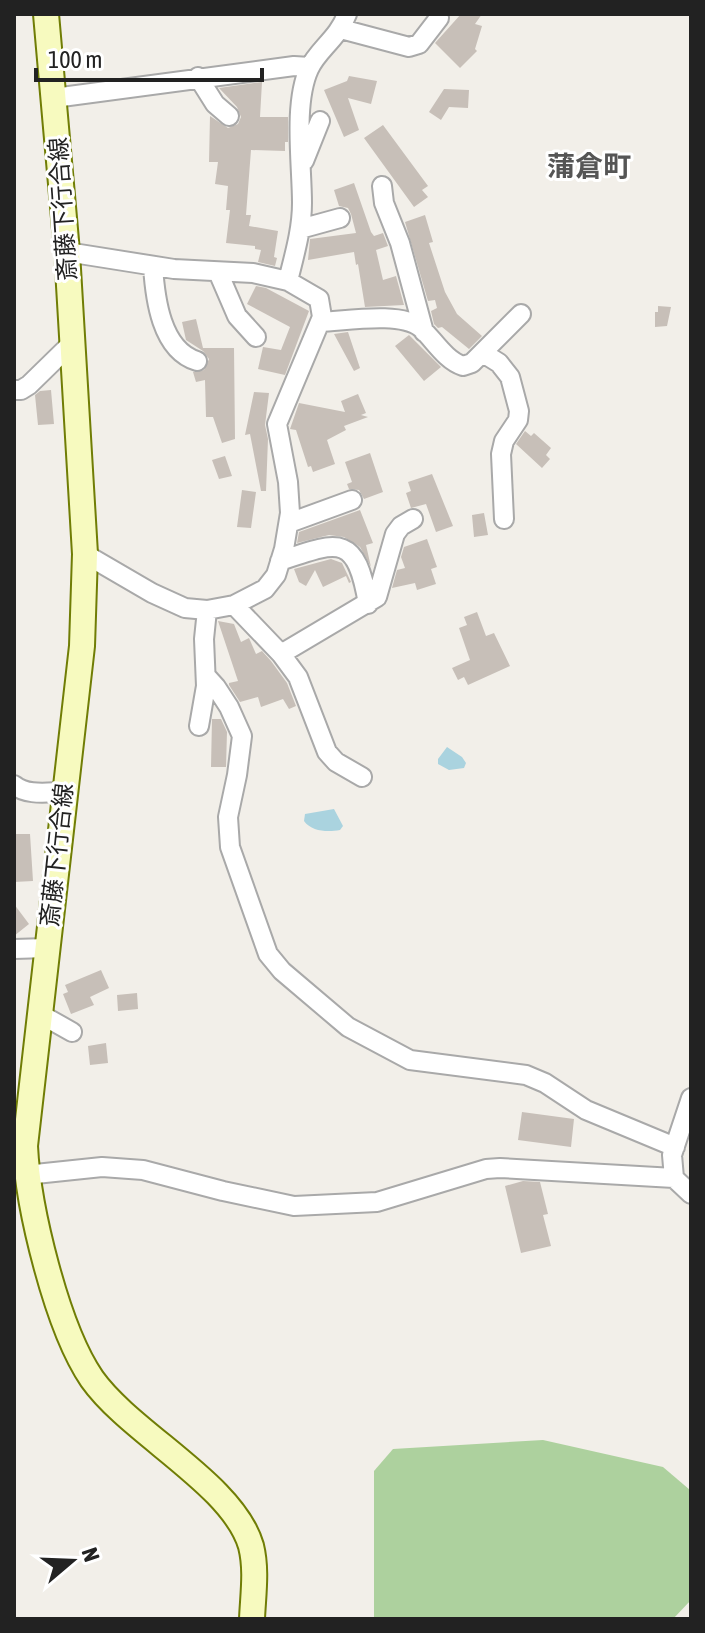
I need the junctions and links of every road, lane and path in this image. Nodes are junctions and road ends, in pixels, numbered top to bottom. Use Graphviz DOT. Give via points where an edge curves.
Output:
graph roads {
  1 [pos="46,14"];
  2 [pos="439,18"];
  3 [pos="344,22"];
  4 [pos="310,67"];
  5 [pos="198,77"];
  6 [pos="54,98"];
  7 [pos="229,116"];
  8 [pos="320,121"];
  9 [pos="300,171"];
  10 [pos="382,186"];
  11 [pos="340,218"];
  12 [pos="300,229"];
  13 [pos="67,252"];
  14 [pos="153,266"];
  15 [pos="218,272"];
  16 [pos="288,281"];
  17 [pos="521,314"];
  18 [pos="321,322"];
  19 [pos="424,332"];
  20 [pos="256,337"];
  21 [pos="72,343"];
  22 [pos="483,353"];
  23 [pos="197,361"];
  24 [pos="14,390"];
  25 [pos="352,500"];
  26 [pos="413,519"];
  27 [pos="504,519"];
  28 [pos="289,523"];
  29 [pos="85,554"];
  30 [pos="280,561"];
  31 [pos="368,604"];
  32 [pos="234,605"];
  33 [pos="207,610"];
  34 [pos="281,654"];
  35 [pos="206,676"];
  36 [pos="199,726"];
  37 [pos="362,777"];
  38 [pos="14,785"];
  39 [pos="64,792"];
  40 [pos="47,948"];
  41 [pos="14,949"];
  42 [pos="40,1014"];
  43 [pos="72,1032"];
  44 [pos="691,1098"];
  45 [pos="675,1147"];
  46 [pos="22,1165"];
  47 [pos="674,1178"];
  48 [pos="691,1194"];
  49 [pos="252,1619"];
  1 -- 6 [label="main road, 斎藤下行合線"];
  2 -- 3 [label="street" via="419,44 409,47"];
  3 -- 4 [label="street"];
  4 -- 5 [label="street"];
  4 -- 9 [label="street" via="303,93"];
  5 -- 6 [label="street"];
  5 -- 7 [label="street"];
  6 -- 13 [label="main road, 斎藤下行合線"];
  8 -- 9 [label="street"];
  9 -- 12 [label="street"];
  10 -- 19 [label="street"];
  11 -- 12 [label="street"];
  12 -- 16 [label="street"];
  13 -- 14 [label="street"];
  13 -- 21 [label="main road, 斎藤下行合線"];
  14 -- 15 [label="street"];
  14 -- 23 [label="street" via="155,297 166,328 184,357"];
  15 -- 16 [label="street"];
  15 -- 20 [label="street" via="237,316"];
  16 -- 18 [label="street" via="319,299"];
  17 -- 22 [label="street"];
  18 -- 19 [label="street" via="402,320"];
  18 -- 28 [label="street" via="277,424"];
  19 -- 22 [label="street" via="459,365 472,363"];
  21 -- 24 [label="street" via="29,385"];
  21 -- 29 [label="main road, 斎藤下行合線"];
  22 -- 27 [label="street" via="510,377 519,411 501,454"];
  25 -- 28 [label="street"];
  26 -- 31 [label="street" via="395,534 377,597"];
  28 -- 30 [label="street"];
  29 -- 33 [label="street" via="152,593 185,608"];
  29 -- 39 [label="main road, 斎藤下行合線" via="82,646"];
  30 -- 31 [label="street" via="322,547 344,549 363,576"];
  30 -- 32 [label="street" via="265,589"];
  31 -- 34 [label="street"];
  32 -- 33 [label="street"];
  32 -- 34 [label="street"];
  33 -- 35 [label="street"];
  34 -- 37 [label="street" via="298,677 327,752"];
  35 -- 36 [label="street"];
  35 -- 45 [label="street" via="242,736 228,817 230,847 268,954 282,971 348,1027 410,1060 526,1075 586,1110"];
  38 -- 39 [label="street" via="28,792"];
  39 -- 40 [label="main road, 斎藤下行合線"];
  40 -- 41 [label="street"];
  40 -- 42 [label="main road, 斎藤下行合線"];
  42 -- 43 [label="street"];
  42 -- 46 [label="main road, 斎藤下行合線"];
  44 -- 45 [label="street"];
  45 -- 47 [label="street"];
  46 -- 47 [label="street" via="143,1170 294,1206 377,1202 486,1169"];
  46 -- 49 [label="main road, 斎藤下行合線" via="56,1294 86,1367 116,1408 211,1488 245,1532 253,1560"];
  47 -- 48 [label="street"];
}
